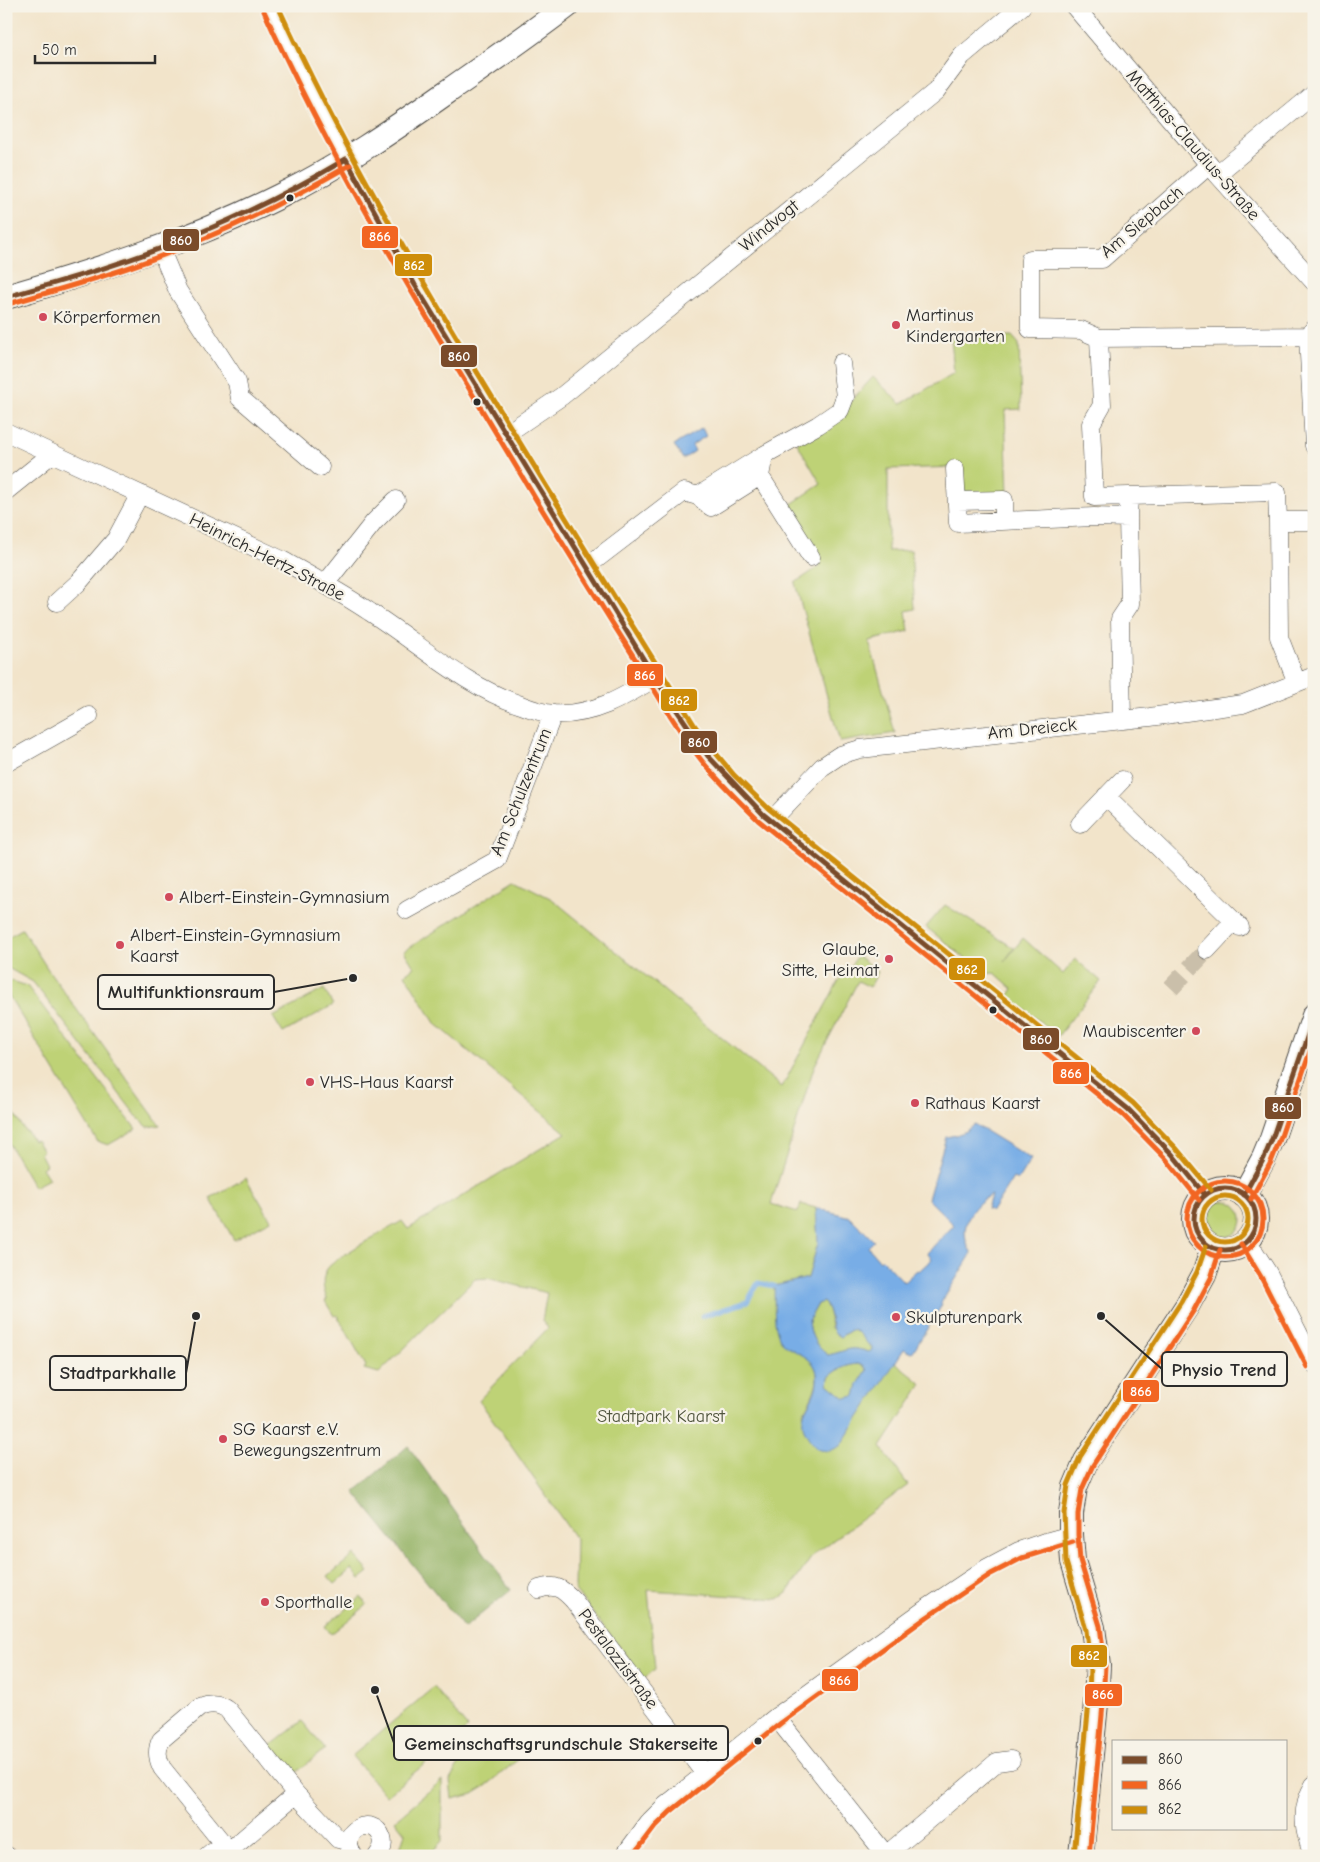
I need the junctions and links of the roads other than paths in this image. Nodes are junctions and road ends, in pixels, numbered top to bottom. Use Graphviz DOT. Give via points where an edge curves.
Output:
graph roads {
  1 [pos="270,6"];
  2 [pos="567,6"];
  3 [pos="1022,6"];
  4 [pos="1074,6"];
  5 [pos="1314,94"];
  6 [pos="346,159"];
  7 [pos="1213,169"];
  8 [pos="160,248"];
  9 [pos="1314,282"];
  10 [pos="6,297"];
  11 [pos="1311,333"];
  12 [pos="1099,338"];
  13 [pos="841,363"];
  14 [pos="6,432"];
  15 [pos="506,434"];
  16 [pos="1314,446"];
  17 [pos="52,454"];
  18 [pos="764,456"];
  19 [pos="320,467"];
  20 [pos="955,470"];
  21 [pos="760,476"];
  22 [pos="6,490"];
  23 [pos="140,494"];
  24 [pos="698,496"];
  25 [pos="1129,496"];
  26 [pos="1094,497"];
  27 [pos="396,500"];
  28 [pos="1094,517"];
  29 [pos="1128,518"];
  30 [pos="1278,521"];
  31 [pos="1314,521"];
  32 [pos="811,558"];
  33 [pos="586,567"];
  34 [pos="325,584"];
  35 [pos="57,602"];
  36 [pos="1314,676"];
  37 [pos="655,678"];
  38 [pos="1297,683"];
  39 [pos="553,714"];
  40 [pos="89,716"];
  41 [pos="1122,720"];
  42 [pos="6,763"];
  43 [pos="1122,780"];
  44 [pos="1106,796"];
  45 [pos="772,820"];
  46 [pos="1080,824"];
  47 [pos="407,910"];
  48 [pos="1207,950"];
  49 [pos="1314,1016"];
  50 [pos="1244,1194"];
  51 [pos="1205,1195"];
  52 [pos="1247,1240"];
  53 [pos="1214,1248"];
  54 [pos="1314,1364"];
  55 [pos="1072,1535"];
  56 [pos="539,1589"];
  57 [pos="776,1717"];
  58 [pos="1012,1760"];
  59 [pos="705,1774"];
  60 [pos="1314,1786"];
  61 [pos="296,1794"];
  62 [pos="351,1848"];
  63 [pos="229,1854"];
  64 [pos="380,1855"];
  65 [pos="207,1856"];
  66 [pos="624,1856"];
  67 [pos="1081,1856"];
  68 [pos="1313,1856"];
  1 -- 6 [label="street"];
  2 -- 6 [label="street" via="395,129"];
  3 -- 15 [label="street, Windvogt" via="962,56 936,92 562,396"];
  4 -- 7 [label="street, Matthias-Claudius-Straße"];
  5 -- 7 [label="street"];
  6 -- 8 [label="street" via="280,196"];
  6 -- 15 [label="street" via="411,278"];
  7 -- 9 [label="street, Matthias-Claudius-Straße"];
  7 -- 12 [label="street, Am Siepbach" via="1102,260 1030,259 1030,329 1081,330"];
  8 -- 10 [label="street"];
  8 -- 19 [label="street" via="178,291 237,382 240,398"];
  11 -- 12 [label="street, Am Siepbach"];
  11 -- 16 [label="street"];
  12 -- 26 [label="street" via="1102,405 1091,424"];
  13 -- 18 [label="street" via="845,397 840,410"];
  14 -- 17 [label="street, Heinrich-Hertz-Straße"];
  15 -- 33 [label="street"];
  17 -- 22 [label="street"];
  17 -- 23 [label="street, Heinrich-Hertz-Straße"];
  18 -- 21 [label="street"];
  18 -- 24 [label="street"];
  20 -- 28 [label="street" via="958,523"];
  21 -- 24 [label="street" via="711,507"];
  21 -- 32 [label="street"];
  23 -- 34 [label="street, Heinrich-Hertz-Straße" via="282,560"];
  23 -- 35 [label="street" via="116,540"];
  24 -- 33 [label="street" via="684,492"];
  25 -- 26 [label="street"];
  25 -- 29 [label="street"];
  25 -- 30 [label="street" via="1277,492"];
  26 -- 28 [label="street"];
  27 -- 34 [label="street" via="374,522"];
  28 -- 29 [label="street"];
  29 -- 41 [label="street" via="1130,604 1120,619"];
  30 -- 31 [label="street"];
  30 -- 38 [label="street" via="1279,637"];
  33 -- 37 [label="street"];
  34 -- 39 [label="street, Heinrich-Hertz-Straße" via="471,682 509,701"];
  36 -- 38 [label="street, Am Dreieck"];
  37 -- 39 [label="street, Heinrich-Hertz-Straße" via="613,703"];
  37 -- 45 [label="street" via="708,756"];
  38 -- 41 [label="street, Am Dreieck" via="1244,704"];
  39 -- 47 [label="street, Am Schulzentrum" via="497,860"];
  40 -- 42 [label="street"];
  41 -- 45 [label="street, Am Dreieck" via="860,748 840,755 822,767"];
  43 -- 44 [label="street"];
  44 -- 46 [label="street"];
  44 -- 48 [label="street" via="1237,924"];
  45 -- 51 [label="street" via="1121,1103 1168,1149"];
  49 -- 50 [label="street" via="1272,1139"];
  50 -- 51 [label="street" via="1224,1188 1214,1189"];
  50 -- 52 [label="street" via="1256,1217 1254,1230"];
  51 -- 53 [label="street" via="1196,1208 1194,1223 1204,1242"];
  52 -- 53 [label="street" via="1225,1250"];
  52 -- 54 [label="street" via="1268,1273"];
  53 -- 55 [label="street" via="1187,1306 1080,1474 1071,1513"];
  55 -- 57 [label="street" via="1042,1542 987,1568"];
  55 -- 67 [label="street" via="1073,1561 1093,1628 1098,1665"];
  56 -- 59 [label="street, Pestalozzistraße" via="559,1587 574,1601"];
  57 -- 58 [label="street" via="886,1855 997,1762"];
  57 -- 59 [label="street"];
  59 -- 66 [label="street" via="649,1822"];
  60 -- 68 [label="street" via="1304,1819 1305,1834"];
  61 -- 62 [label="street" via="338,1839"];
  61 -- 63 [label="street"];
  61 -- 63 [label="street" via="220,1705 200,1707 164,1737 158,1747 160,1763"];
  62 -- 64 [label="street" via="354,1830 360,1826 371,1826 381,1835 383,1847"];
  63 -- 65 [label="street" via="213,1851"];
}
